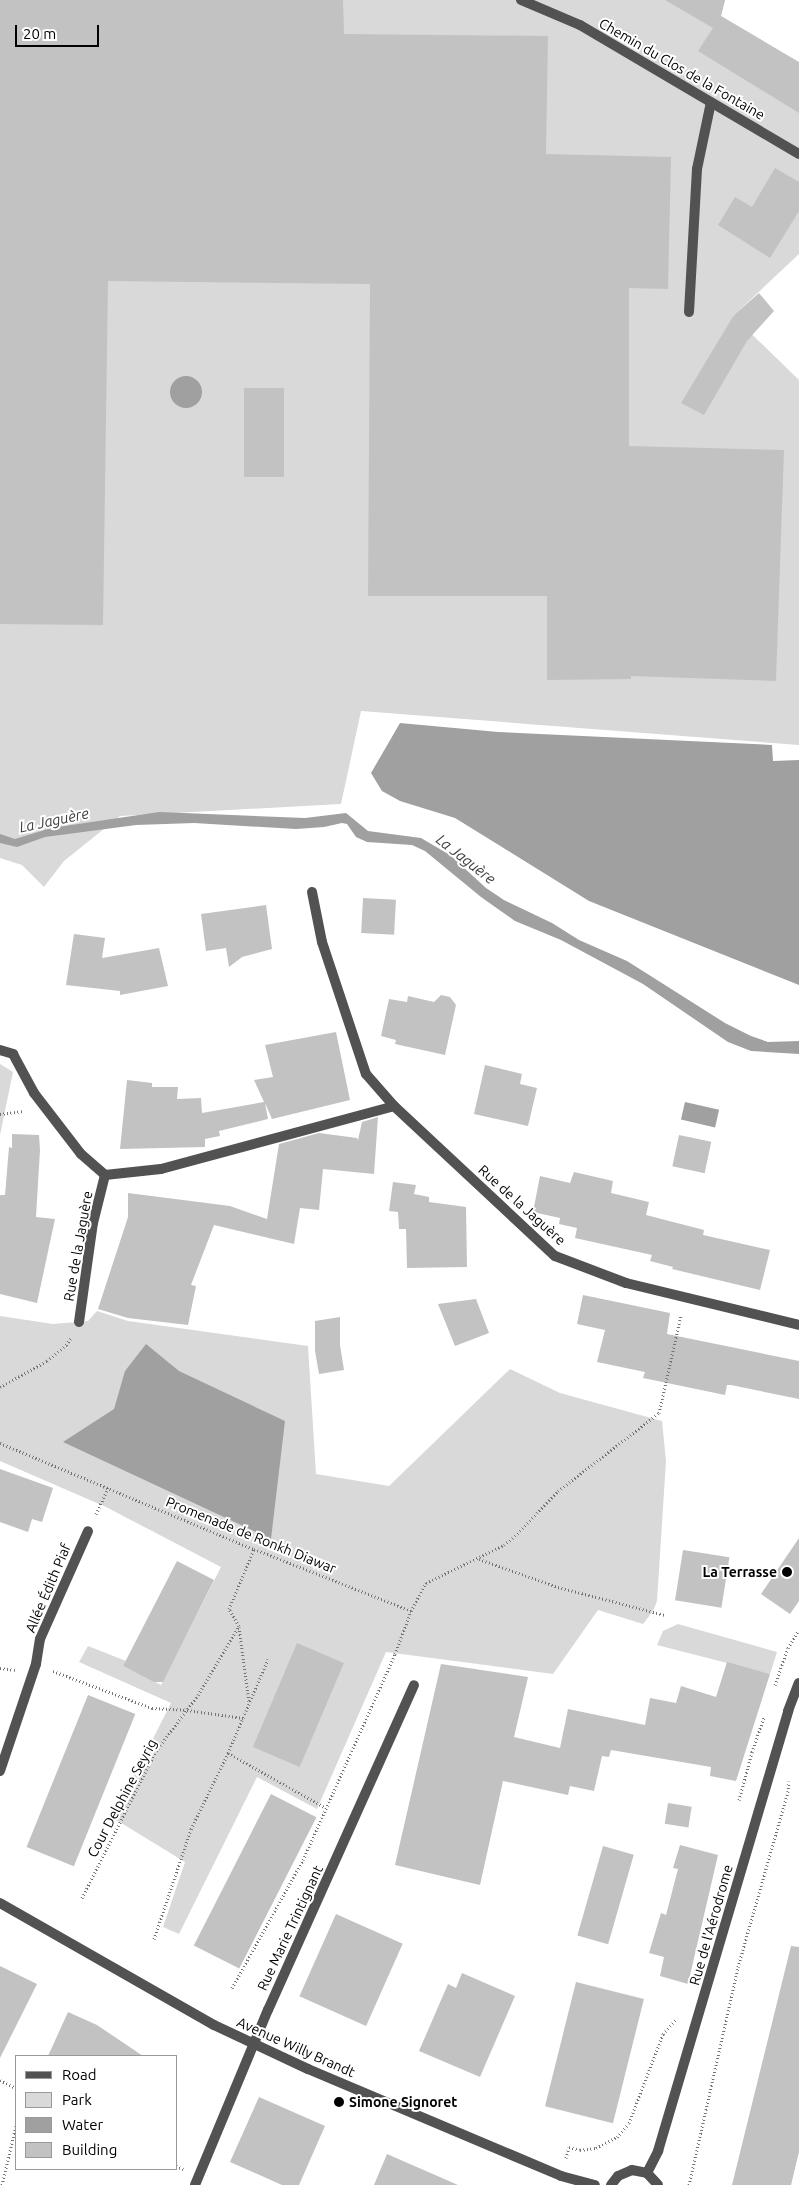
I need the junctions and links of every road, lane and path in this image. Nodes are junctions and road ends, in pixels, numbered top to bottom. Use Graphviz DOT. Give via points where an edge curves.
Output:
graph roads {
  1 [pos="521,0"];
  2 [pos="711,102"];
  3 [pos="799,154"];
  4 [pos="689,312"];
  5 [pos="312,892"];
  6 [pos="0,1050"];
  7 [pos="394,1106"];
  8 [pos="104,1175"];
  9 [pos="684,1297"];
  10 [pos="79,1322"];
  11 [pos="799,1325"];
  12 [pos="0,1387"];
  13 [pos="0,1443"];
  14 [pos="108,1488"];
  15 [pos="88,1531"];
  16 [pos="254,1549"];
  17 [pos="478,1558"];
  18 [pos="411,1611"];
  19 [pos="665,1615"];
  20 [pos="239,1626"];
  21 [pos="799,1630"];
  22 [pos="268,1659"];
  23 [pos="36,1664"];
  24 [pos="799,1683"];
  25 [pos="414,1685"];
  26 [pos="773,1691"];
  27 [pos="249,1704"];
  28 [pos="767,1708"];
  29 [pos="187,1710"];
  30 [pos="243,1718"];
  31 [pos="228,1753"];
  32 [pos="0,1771"];
  33 [pos="790,1774"];
  34 [pos="326,1808"];
  35 [pos="737,1808"];
  36 [pos="82,1898"];
  37 [pos="0,1903"];
  38 [pos="154,1939"];
  39 [pos="232,1988"];
  40 [pos="682,2012"];
  41 [pos="255,2044"];
  42 [pos="0,2080"];
  43 [pos="15,2088"];
  44 [pos="15,2130"];
  45 [pos="567,2154"];
  46 [pos="647,2173"];
  47 [pos="2,2185"];
  48 [pos="195,2185"];
  49 [pos="595,2185"];
  50 [pos="611,2185"];
  51 [pos="658,2185"];
  52 [pos="690,2185"];
  1 -- 2 [label="street, Chemin du Clos de la Fontaine" via="580,26"];
  2 -- 3 [label="street, Chemin du Clos de la Fontaine"];
  2 -- 4 [label="street" via="697,169"];
  5 -- 7 [label="street, Rue de la Jaguère" via="322,942 366,1074"];
  6 -- 8 [label="street, Rue de la Jaguère" via="13,1054 38,1099 81,1154"];
  7 -- 8 [label="street, Rue de la Jaguère" via="161,1170"];
  7 -- 9 [label="street, Rue de la Jaguère" via="555,1256 626,1282"];
  8 -- 10 [label="street, Rue de la Jaguère" via="93,1223"];
  9 -- 11 [label="street, Rue de la Jaguère"];
  9 -- 17 [label="path" via="659,1413 558,1491 515,1536"];
  10 -- 12 [label="path" via="66,1345 47,1361"];
  13 -- 14 [label="path, Promenade de Ronkh Diawar"];
  14 -- 15 [label="path"];
  14 -- 16 [label="path, Promenade de Ronkh Diawar"];
  15 -- 23 [label="street, Allée Édith Piaf" via="40,1639"];
  16 -- 18 [label="path, Promenade de Ronkh Diawar"];
  16 -- 20 [label="path" via="229,1609"];
  17 -- 18 [label="path" via="426,1583"];
  17 -- 19 [label="path" via="558,1587"];
  18 -- 34 [label="path"];
  20 -- 27 [label="path"];
  20 -- 29 [label="path, Cour Delphine Seyrig"];
  21 -- 26 [label="path" via="788,1648"];
  22 -- 27 [label="path"];
  23 -- 29 [label="path" via="152,1708"];
  23 -- 32 [label="street, Allée Édith Piaf"];
  24 -- 46 [label="street, Rue de l'Aérodrome" via="658,2151"];
  25 -- 41 [label="street, Rue Marie Trintignant"];
  27 -- 30 [label="path"];
  28 -- 35 [label="path"];
  29 -- 30 [label="path"];
  29 -- 36 [label="path, Cour Delphine Seyrig" via="156,1751"];
  30 -- 31 [label="path"];
  31 -- 34 [label="path"];
  31 -- 38 [label="path" via="191,1829"];
  33 -- 52 [label="path" via="788,1792 738,1967"];
  34 -- 39 [label="path" via="303,1860"];
  37 -- 41 [label="street, Avenue Willy Brandt" via="214,2025"];
  40 -- 45 [label="path" via="663,2034 628,2123 617,2137 596,2148 580,2150 569,2147"];
  41 -- 48 [label="street, Rue Marie Trintignant"];
  41 -- 49 [label="street, Avenue Willy Brandt" via="561,2176"];
  42 -- 43 [label="path"];
  44 -- 47 [label="path"];
  46 -- 50 [label="street" via="625,2172"];
  46 -- 51 [label="street"];
}
